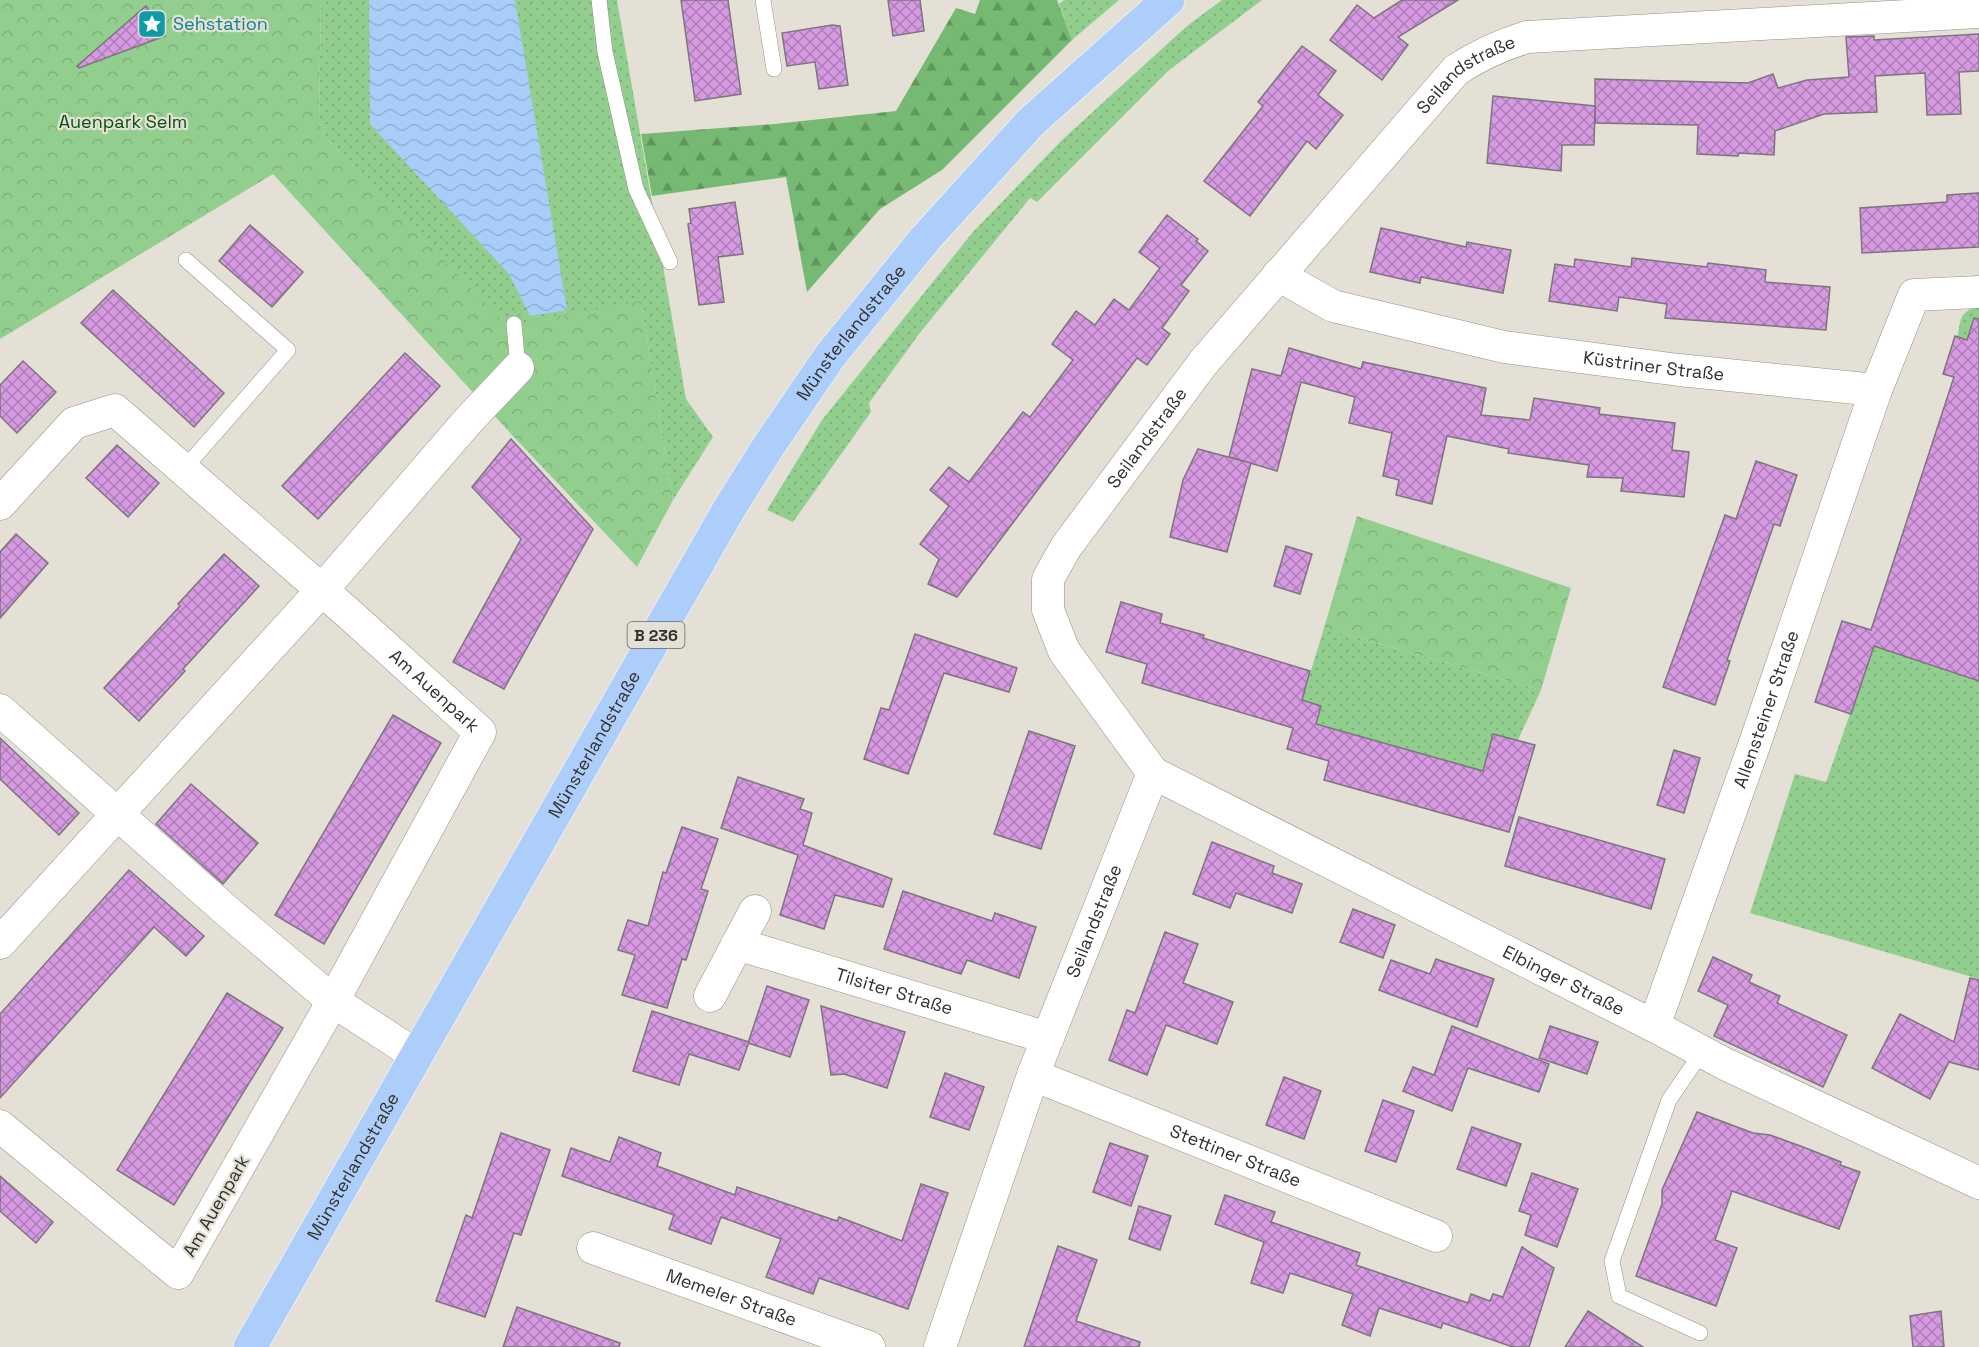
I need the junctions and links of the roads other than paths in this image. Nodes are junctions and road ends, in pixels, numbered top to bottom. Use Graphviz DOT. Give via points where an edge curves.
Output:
graph roads {
  1 [pos="599,0"];
  2 [pos="763,0"];
  3 [pos="1167,0"];
  4 [pos="1979,12"];
  5 [pos="774,69"];
  6 [pos="186,260"];
  7 [pos="669,262"];
  8 [pos="1278,275"];
  9 [pos="1979,292"];
  10 [pos="514,324"];
  11 [pos="518,368"];
  12 [pos="1876,390"];
  13 [pos="183,470"];
  14 [pos="0,504"];
  15 [pos="322,590"];
  16 [pos="0,710"];
  17 [pos="1153,773"];
  18 [pos="117,813"];
  19 [pos="754,911"];
  20 [pos="0,943"];
  21 [pos="737,945"];
  22 [pos="710,996"];
  23 [pos="333,1001"];
  24 [pos="1654,1026"];
  25 [pos="1048,1038"];
  26 [pos="1702,1052"];
  27 [pos="416,1055"];
  28 [pos="1033,1075"];
  29 [pos="0,1126"];
  30 [pos="1979,1182"];
  31 [pos="1436,1236"];
  32 [pos="593,1248"];
  33 [pos="1700,1333"];
  34 [pos="250,1347"];
  35 [pos="869,1347"];
  36 [pos="940,1347"];
  1 -- 7 [label="lane" via="605,52 636,189"];
  2 -- 5 [label="lane"];
  3 -- 27 [label="main road, Münsterlandstraße / B 236" via="1031,122 925,239 830,356 729,509"];
  4 -- 8 [label="street, Seilandstraße" via="1527,37 1503,44 1456,70"];
  6 -- 13 [label="lane" via="288,350"];
  8 -- 12 [label="street, Küstriner Straße" via="1333,306 1504,346 1679,370"];
  8 -- 17 [label="street, Seilandstraße" via="1203,363 1066,547 1048,579 1048,610 1064,651"];
  9 -- 12 [label="street" via="1914,295"];
  10 -- 11 [label="lane"];
  11 -- 15 [label="street"];
  12 -- 24 [label="street, Allensteiner Straße"];
  13 -- 14 [label="street, Am Auenpark" via="115,410 74,423"];
  13 -- 15 [label="street, Am Auenpark"];
  15 -- 18 [label="street"];
  15 -- 23 [label="street, Am Auenpark" via="480,732"];
  16 -- 18 [label="street"];
  17 -- 24 [label="street, Elbinger Straße"];
  17 -- 25 [label="street, Seilandstraße"];
  18 -- 20 [label="street"];
  18 -- 23 [label="street"];
  19 -- 21 [label="street"];
  21 -- 22 [label="street"];
  21 -- 25 [label="street, Tilsiter Straße"];
  23 -- 27 [label="street"];
  23 -- 29 [label="street, Am Auenpark" via="178,1273"];
  24 -- 26 [label="street, Elbinger Straße"];
  25 -- 28 [label="street, Seilandstraße"];
  26 -- 30 [label="street, Elbinger Straße"];
  26 -- 33 [label="lane" via="1668,1100 1612,1261 1619,1296"];
  27 -- 34 [label="main road, Münsterlandstraße / B 236"];
  28 -- 31 [label="street, Stettiner Straße"];
  28 -- 36 [label="street, Seilandstraße"];
  32 -- 35 [label="street, Memeler Straße"];
}
